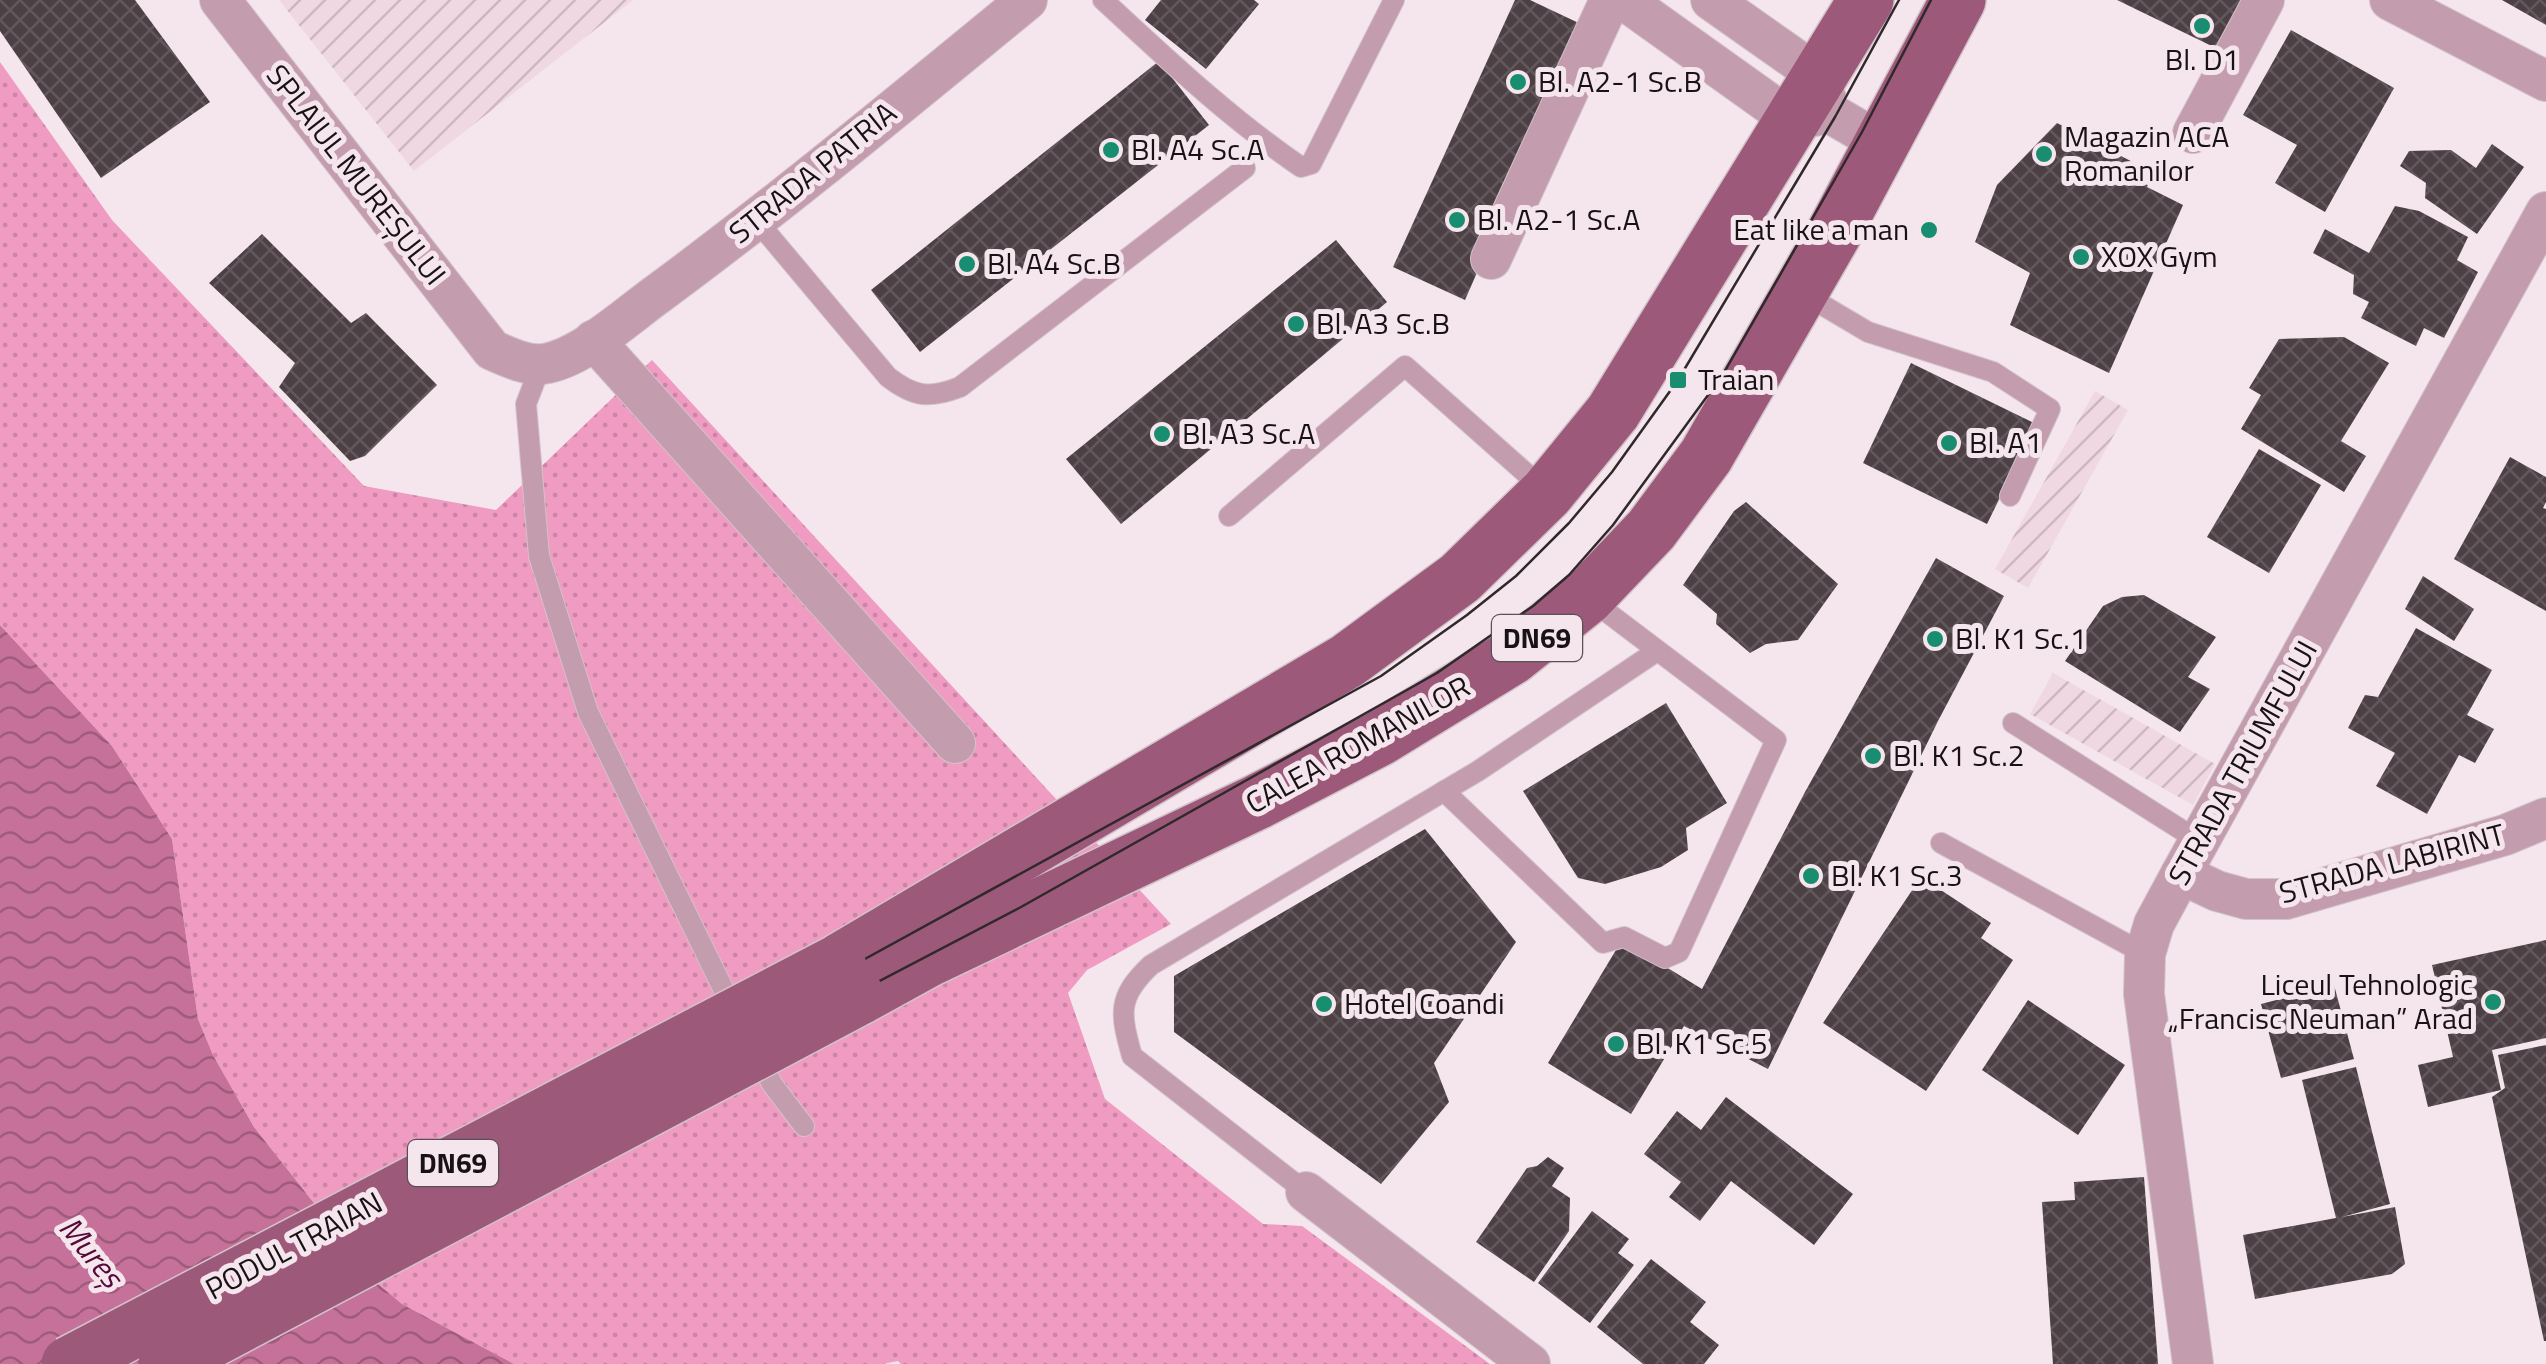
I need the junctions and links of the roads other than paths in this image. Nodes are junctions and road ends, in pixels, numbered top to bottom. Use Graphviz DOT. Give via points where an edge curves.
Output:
graph roads {
  1 [pos="220,0"];
  2 [pos="1027,0"];
  3 [pos="1103,0"];
  4 [pos="1394,0"];
  5 [pos="1610,0"];
  6 [pos="1624,0"];
  7 [pos="1711,0"];
  8 [pos="1866,0"];
  9 [pos="1958,0"];
  10 [pos="2264,0"];
  11 [pos="2390,0"];
  12 [pos="2546,81"];
  13 [pos="1813,103"];
  14 [pos="2193,133"];
  15 [pos="1883,144"];
  16 [pos="1245,168"];
  17 [pos="2546,212"];
  18 [pos="757,220"];
  19 [pos="1491,258"];
  20 [pos="1800,292"];
  21 [pos="594,340"];
  22 [pos="541,365"];
  23 [pos="1547,493"];
  24 [pos="2010,496"];
  25 [pos="1229,516"];
  26 [pos="1587,597"];
  27 [pos="1657,651"];
  28 [pos="2013,723"];
  29 [pos="956,743"];
  30 [pos="1444,791"];
  31 [pos="2546,818"];
  32 [pos="1940,843"];
  33 [pos="2190,858"];
  34 [pos="2145,954"];
  35 [pos="848,980"];
  36 [pos="804,1126"];
  37 [pos="1306,1192"];
  38 [pos="68,1364"];
  39 [pos="166,1364"];
  40 [pos="1530,1364"];
  41 [pos="2194,1364"];
  1 -- 22 [label="street, SPLAIUL MUREȘULUI" via="492,350"];
  2 -- 18 [label="street, STRADA PATRIA"];
  3 -- 4 [label="lane" via="1214,102 1301,167 1311,164"];
  5 -- 19 [label="street"];
  6 -- 13 [label="street"];
  7 -- 13 [label="street"];
  8 -- 13 [label="main road, DN69"];
  9 -- 15 [label="main road, CALEA ROMANILOR / DN69"];
  10 -- 14 [label="street"];
  11 -- 12 [label="street"];
  13 -- 15 [label="street"];
  13 -- 23 [label="main road, DN69" via="1637,378"];
  15 -- 20 [label="main road, CALEA ROMANILOR / DN69"];
  16 -- 18 [label="lane" via="960,387 938,396 908,393 888,378"];
  17 -- 33 [label="street, STRADA TRIUMFULUI"];
  18 -- 21 [label="street, STRADA PATRIA"];
  20 -- 24 [label="lane" via="1868,332 1993,372 2050,409"];
  20 -- 26 [label="main road, CALEA ROMANILOR / DN69" via="1682,492"];
  21 -- 22 [label="street, STRADA PATRIA"];
  21 -- 29 [label="street"];
  22 -- 36 [label="lane" via="526,404 538,556 588,712 772,1084"];
  23 -- 25 [label="lane" via="1405,366"];
  23 -- 35 [label="main road, DN69" via="1460,578 1347,660"];
  26 -- 27 [label="lane"];
  26 -- 35 [label="main road, CALEA ROMANILOR / DN69" via="1512,658 1257,802 929,959"];
  27 -- 30 [label="lane"];
  27 -- 30 [label="lane" via="1776,740 1679,952 1665,958 1624,937 1603,943"];
  28 -- 33 [label="lane"];
  30 -- 37 [label="lane" via="1151,965 1124,1000 1132,1056"];
  31 -- 33 [label="street, STRADA LABIRINT" via="2286,899 2218,891"];
  32 -- 34 [label="lane"];
  33 -- 34 [label="street, STRADA TRIUMFULUI"];
  34 -- 41 [label="street, STRADA TRIUMFULUI" via="2144,994"];
  35 -- 38 [label="main road, PODUL TRAIAN / DN69, bridge"];
  35 -- 39 [label="main road, PODUL TRAIAN / DN69, bridge"];
  37 -- 40 [label="street"];
}
